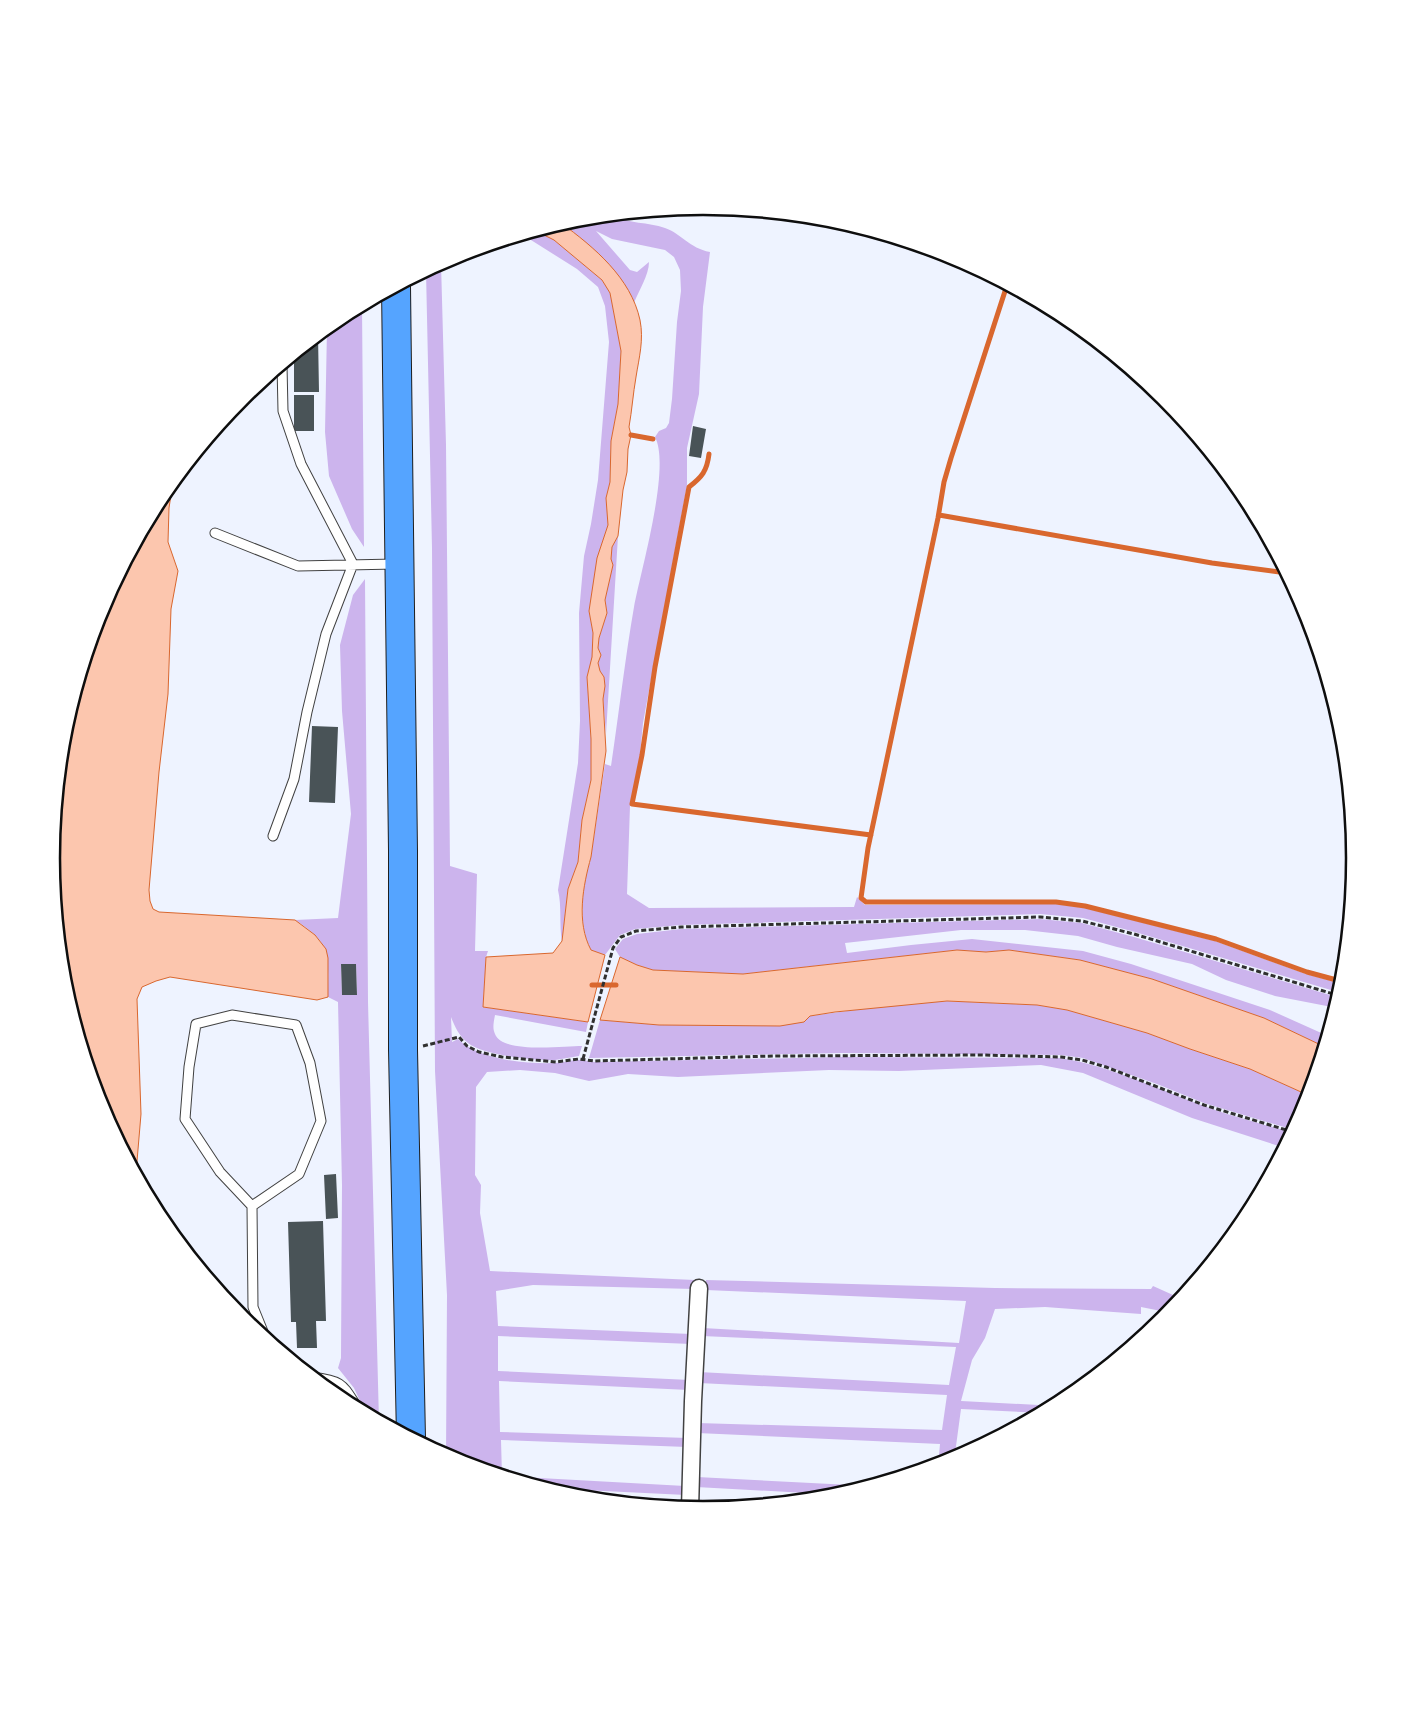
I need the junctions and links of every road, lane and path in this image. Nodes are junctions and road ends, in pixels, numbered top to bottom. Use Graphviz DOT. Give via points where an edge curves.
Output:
graph roads {
  1 [pos="396,293"];
  2 [pos="282,372"];
  3 [pos="215,533"];
  4 [pos="353,564"];
  5 [pos="399,564"];
  6 [pos="273,836"];
  7 [pos="1333,994"];
  8 [pos="403,1050"];
  9 [pos="582,1059"];
  10 [pos="1287,1130"];
  11 [pos="252,1206"];
  12 [pos="699,1288"];
  13 [pos="260,1325"];
  14 [pos="324,1378"];
  15 [pos="350,1397"];
  16 [pos="411,1432"];
  17 [pos="690,1502"];
  1 -- 5 [label="highway"];
  2 -- 4 [label="lane" via="283,411 301,464"];
  3 -- 4 [label="lane" via="298,566"];
  4 -- 5 [label="lane"];
  4 -- 6 [label="lane" via="326,634 294,779"];
  5 -- 8 [label="highway"];
  7 -- 9 [label="path" via="1082,921 1040,917 681,927 636,931 621,937 613,948"];
  8 -- 9 [label="path" via="458,1038 479,1052 502,1057 556,1062"];
  8 -- 16 [label="highway"];
  9 -- 10 [label="path" via="1061,1057 1106,1067 1204,1105"];
  11 -- 11 [label="lane" via="299,1174 321,1122 310,1063 296,1025 232,1015 196,1024 186,1119 220,1172"];
  11 -- 13 [label="lane" via="253,1307"];
  12 -- 17 [label="street"];
  14 -- 15 [label="lane" via="333,1379"];
}
